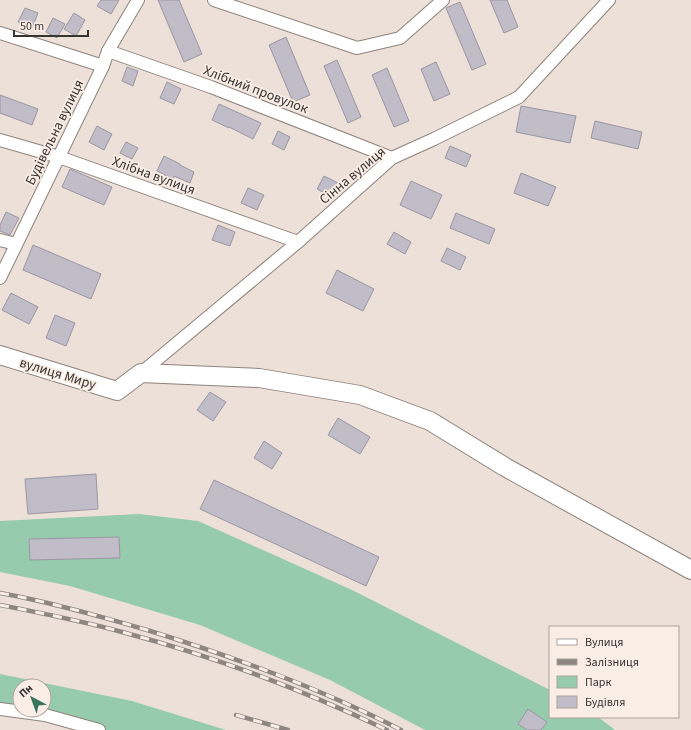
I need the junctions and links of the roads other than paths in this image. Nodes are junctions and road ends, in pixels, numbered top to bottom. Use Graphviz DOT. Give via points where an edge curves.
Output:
graph roads {
  1 [pos="138,0"];
  2 [pos="214,0"];
  3 [pos="443,0"];
  4 [pos="609,0"];
  5 [pos="0,33"];
  6 [pos="108,51"];
  7 [pos="103,66"];
  8 [pos="0,140"];
  9 [pos="59,157"];
  10 [pos="392,158"];
  11 [pos="0,240"];
  12 [pos="298,242"];
  13 [pos="16,244"];
  14 [pos="0,278"];
  15 [pos="0,355"];
  16 [pos="140,373"];
  17 [pos="691,570"];
  18 [pos="0,709"];
  19 [pos="99,730"];
  1 -- 6 [label="street, Будівельна вулиця"];
  2 -- 3 [label="street" via="357,48 400,38"];
  4 -- 10 [label="street, Сінна вулиця" via="519,97"];
  5 -- 7 [label="street"];
  6 -- 7 [label="street, Будівельна вулиця"];
  6 -- 10 [label="street, Хлібний провулок" via="211,87"];
  7 -- 9 [label="street, Будівельна вулиця"];
  8 -- 9 [label="street, Хлібна вулиця"];
  9 -- 12 [label="street, Хлібна вулиця"];
  9 -- 13 [label="street, Будівельна вулиця"];
  10 -- 12 [label="street, Сінна вулиця"];
  11 -- 13 [label="street"];
  12 -- 16 [label="street, Сінна вулиця"];
  13 -- 14 [label="street, Будівельна вулиця"];
  15 -- 16 [label="main road, вулиця Миру" via="117,390"];
  16 -- 17 [label="main road" via="258,378 360,395 430,421"];
  18 -- 19 [label="street" via="46,715"];
}
